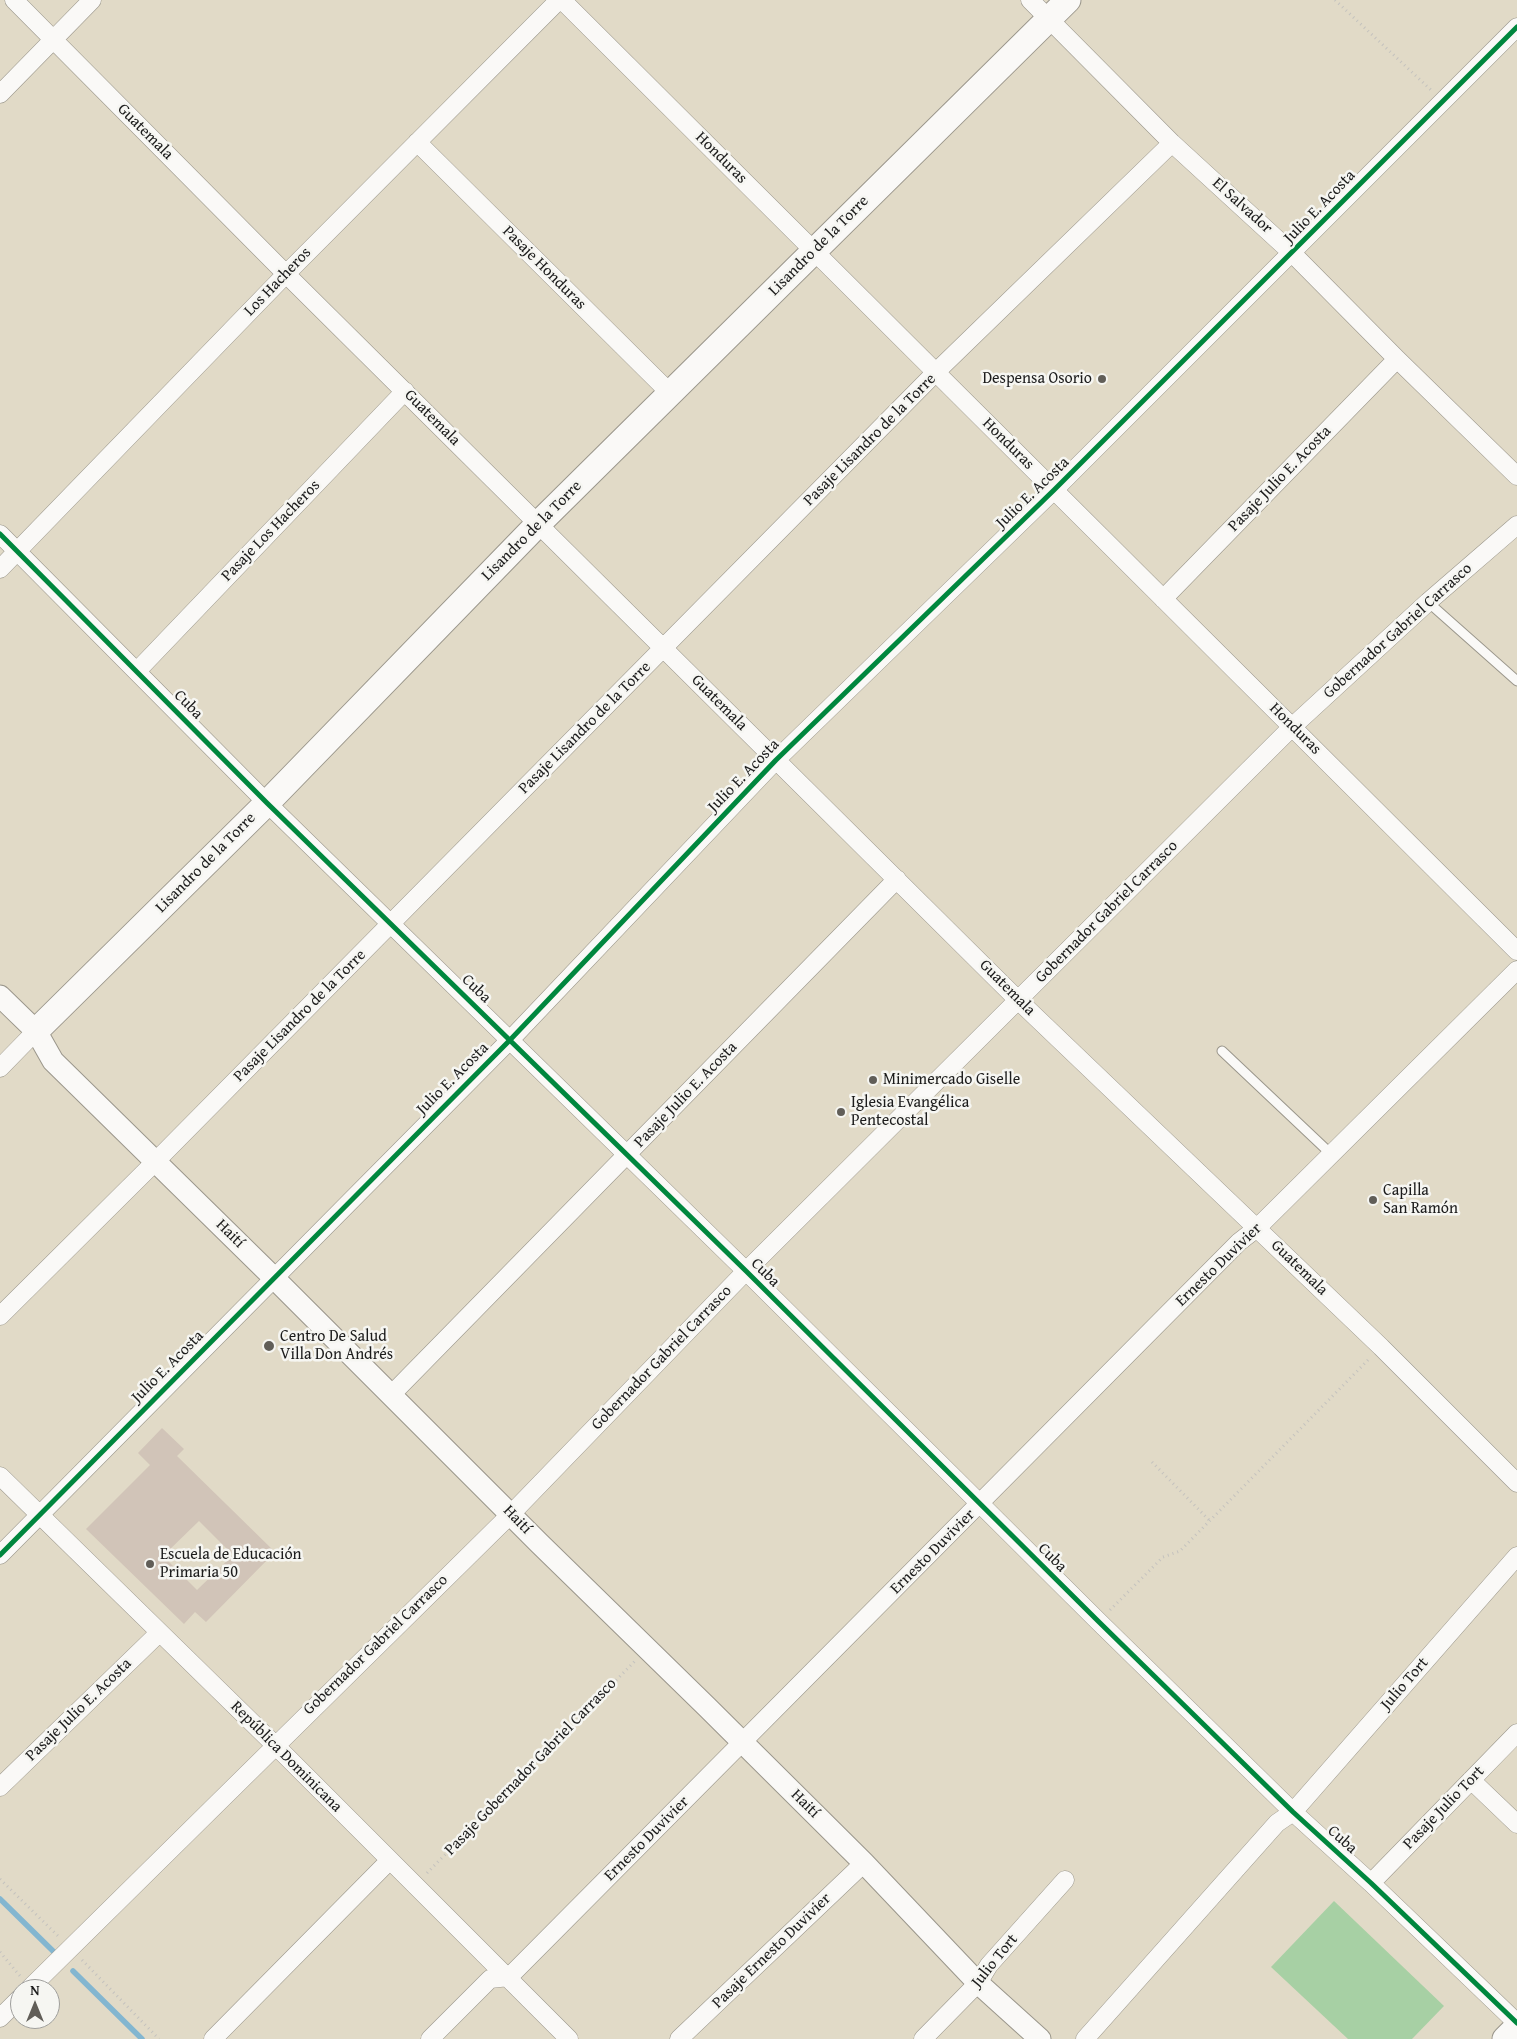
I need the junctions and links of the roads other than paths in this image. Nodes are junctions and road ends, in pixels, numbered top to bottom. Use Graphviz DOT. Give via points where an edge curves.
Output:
graph roads {
  1 [pos="14,0"];
  2 [pos="92,0"];
  3 [pos="561,0"];
  4 [pos="1030,0"];
  5 [pos="1068,0"];
  6 [pos="1049,19"];
  7 [pos="1517,27"];
  8 [pos="53,39"];
  9 [pos="0,94"];
  10 [pos="417,142"];
  11 [pos="1172,143"];
  12 [pos="814,251"];
  13 [pos="1292,253"];
  14 [pos="286,274"];
  15 [pos="1397,359"];
  16 [pos="936,372"];
  17 [pos="405,391"];
  18 [pos="670,393"];
  19 [pos="1517,476"];
  20 [pos="1054,490"];
  21 [pos="538,524"];
  22 [pos="1517,525"];
  23 [pos="0,534"];
  24 [pos="18,552"];
  25 [pos="0,569"];
  26 [pos="1164,599"];
  27 [pos="1428,602"];
  28 [pos="664,649"];
  29 [pos="137,671"];
  30 [pos="1517,681"];
  31 [pos="1292,727"];
  32 [pos="776,760"];
  33 [pos="267,804"];
  34 [pos="897,879"];
  35 [pos="391,923"];
  36 [pos="1517,951"];
  37 [pos="1517,970"];
  38 [pos="0,996"];
  39 [pos="1019,1001"];
  40 [pos="36,1031"];
  41 [pos="510,1040"];
  42 [pos="1222,1051"];
  43 [pos="0,1068"];
  44 [pos="1331,1154"];
  45 [pos="627,1155"];
  46 [pos="156,1161"];
  47 [pos="1257,1228"];
  48 [pos="746,1271"];
  49 [pos="274,1277"];
  50 [pos="0,1316"];
  51 [pos="391,1395"];
  52 [pos="0,1476"];
  53 [pos="1517,1483"];
  54 [pos="979,1505"];
  55 [pos="511,1514"];
  56 [pos="40,1515"];
  57 [pos="0,1554"];
  58 [pos="1517,1556"];
  59 [pos="159,1633"];
  60 [pos="1517,1733"];
  61 [pos="743,1743"];
  62 [pos="275,1744"];
  63 [pos="1471,1780"];
  64 [pos="0,1787"];
  65 [pos="1293,1812"];
  66 [pos="1517,1824"];
  67 [pos="390,1860"];
  68 [pos="864,1864"];
  69 [pos="1065,1880"];
  70 [pos="1371,1883"];
  71 [pos="509,1977"];
  72 [pos="39,1979"];
  73 [pos="978,1983"];
  74 [pos="10,2008"];
  75 [pos="0,2018"];
  76 [pos="1517,2025"];
  77 [pos="213,2039"];
  78 [pos="430,2039"];
  79 [pos="569,2039"];
  80 [pos="680,2039"];
  81 [pos="923,2039"];
  82 [pos="1040,2039"];
  83 [pos="1085,2039"];
  84 [pos="1505,2039"];
  1 -- 8 [label="street, Guatemala"];
  2 -- 8 [label="street"];
  3 -- 10 [label="street, Los Hacheros"];
  3 -- 12 [label="street, Honduras"];
  4 -- 6 [label="street, El Salvador"];
  5 -- 6 [label="main road, Lisandro de la Torre"];
  6 -- 11 [label="street, El Salvador"];
  6 -- 12 [label="main road, Lisandro de la Torre"];
  7 -- 13 [label="street, Julio E. Acosta"];
  8 -- 9 [label="street"];
  8 -- 14 [label="street, Guatemala"];
  10 -- 14 [label="street, Los Hacheros"];
  10 -- 18 [label="street, Pasaje Honduras"];
  11 -- 13 [label="street, El Salvador"];
  11 -- 16 [label="street, Pasaje Lisandro de la Torre"];
  12 -- 16 [label="street, Honduras"];
  12 -- 18 [label="main road, Lisandro de la Torre"];
  13 -- 15 [label="street, El Salvador"];
  13 -- 20 [label="street, Julio E. Acosta"];
  14 -- 17 [label="street, Guatemala"];
  14 -- 24 [label="street, Los Hacheros"];
  15 -- 19 [label="street, El Salvador"];
  15 -- 26 [label="street, Pasaje Julio E. Acosta"];
  16 -- 20 [label="street, Honduras"];
  16 -- 28 [label="street, Pasaje Lisandro de la Torre"];
  17 -- 21 [label="street, Guatemala"];
  17 -- 29 [label="street, Pasaje Los Hacheros"];
  18 -- 21 [label="main road, Lisandro de la Torre"];
  20 -- 26 [label="street, Honduras"];
  20 -- 32 [label="street, Julio E. Acosta"];
  21 -- 28 [label="street, Guatemala"];
  21 -- 33 [label="main road, Lisandro de la Torre"];
  22 -- 27 [label="street, Gobernador Gabriel Carrasco"];
  23 -- 24 [label="street, Cuba"];
  24 -- 25 [label="street, Los Hacheros"];
  24 -- 29 [label="street, Cuba"];
  26 -- 31 [label="street, Honduras"];
  27 -- 30 [label="lane"];
  27 -- 31 [label="street, Gobernador Gabriel Carrasco"];
  28 -- 32 [label="street, Guatemala"];
  28 -- 35 [label="street, Pasaje Lisandro de la Torre"];
  29 -- 33 [label="street, Cuba"];
  31 -- 36 [label="street, Honduras"];
  31 -- 39 [label="street, Gobernador Gabriel Carrasco"];
  32 -- 34 [label="street, Guatemala"];
  32 -- 41 [label="street, Julio E. Acosta"];
  33 -- 35 [label="street, Cuba"];
  33 -- 40 [label="main road, Lisandro de la Torre"];
  34 -- 39 [label="street, Guatemala"];
  34 -- 45 [label="street, Pasaje Julio E. Acosta"];
  35 -- 41 [label="street, Cuba"];
  35 -- 46 [label="street, Pasaje Lisandro de la Torre"];
  37 -- 44 [label="street, Ernesto Duvivier"];
  38 -- 40 [label="street, Haití"];
  39 -- 47 [label="street, Guatemala"];
  39 -- 48 [label="street, Gobernador Gabriel Carrasco"];
  40 -- 43 [label="street, Lisandro de la Torre"];
  40 -- 46 [label="street, Haití" via="53,1061"];
  41 -- 45 [label="street, Cuba"];
  41 -- 49 [label="street, Julio E. Acosta"];
  42 -- 44 [label="lane"];
  44 -- 47 [label="street, Ernesto Duvivier"];
  45 -- 48 [label="street, Cuba"];
  45 -- 51 [label="street, Pasaje Julio E. Acosta"];
  46 -- 49 [label="street, Haití"];
  46 -- 50 [label="street, Pasaje Lisandro de la Torre"];
  47 -- 53 [label="street, Guatemala"];
  47 -- 54 [label="street, Ernesto Duvivier" via="1239,1242"];
  48 -- 54 [label="street, Cuba"];
  48 -- 55 [label="street, Gobernador Gabriel Carrasco"];
  49 -- 51 [label="street, Haití"];
  49 -- 56 [label="street, Julio E. Acosta"];
  51 -- 55 [label="street, Haití"];
  52 -- 56 [label="street, República Dominicana"];
  54 -- 61 [label="street, Ernesto Duvivier"];
  54 -- 65 [label="street, Cuba"];
  55 -- 61 [label="street, Haití"];
  55 -- 62 [label="street, Gobernador Gabriel Carrasco"];
  56 -- 57 [label="street, Julio E. Acosta"];
  56 -- 59 [label="street, República Dominicana"];
  58 -- 65 [label="street, Julio Tort"];
  59 -- 62 [label="street, República Dominicana"];
  59 -- 64 [label="street, Pasaje Julio E. Acosta"];
  60 -- 63 [label="street, Pasaje Julio Tort"];
  61 -- 68 [label="street, Haití"];
  61 -- 71 [label="street, Ernesto Duvivier"];
  62 -- 67 [label="street, República Dominicana"];
  62 -- 72 [label="street, Gobernador Gabriel Carrasco"];
  63 -- 66 [label="street"];
  63 -- 70 [label="street, Pasaje Julio Tort"];
  65 -- 70 [label="street, Cuba"];
  65 -- 83 [label="street, Julio Tort" via="1277,1823"];
  67 -- 71 [label="street, República Dominicana"];
  67 -- 77 [label="street"];
  68 -- 73 [label="street, Haití"];
  68 -- 80 [label="street, Pasaje Ernesto Duvivier"];
  69 -- 73 [label="street, Julio Tort" via="989,1964"];
  70 -- 76 [label="street, Cuba"];
  71 -- 78 [label="street" via="490,1979"];
  71 -- 79 [label="street, República Dominicana"];
  73 -- 81 [label="street, Julio Tort"];
  73 -- 82 [label="street, Haití"];
  74 -- 75 [label="street, Gobernador Gabriel Carrasco"];
  76 -- 84 [label="main road"];
}
